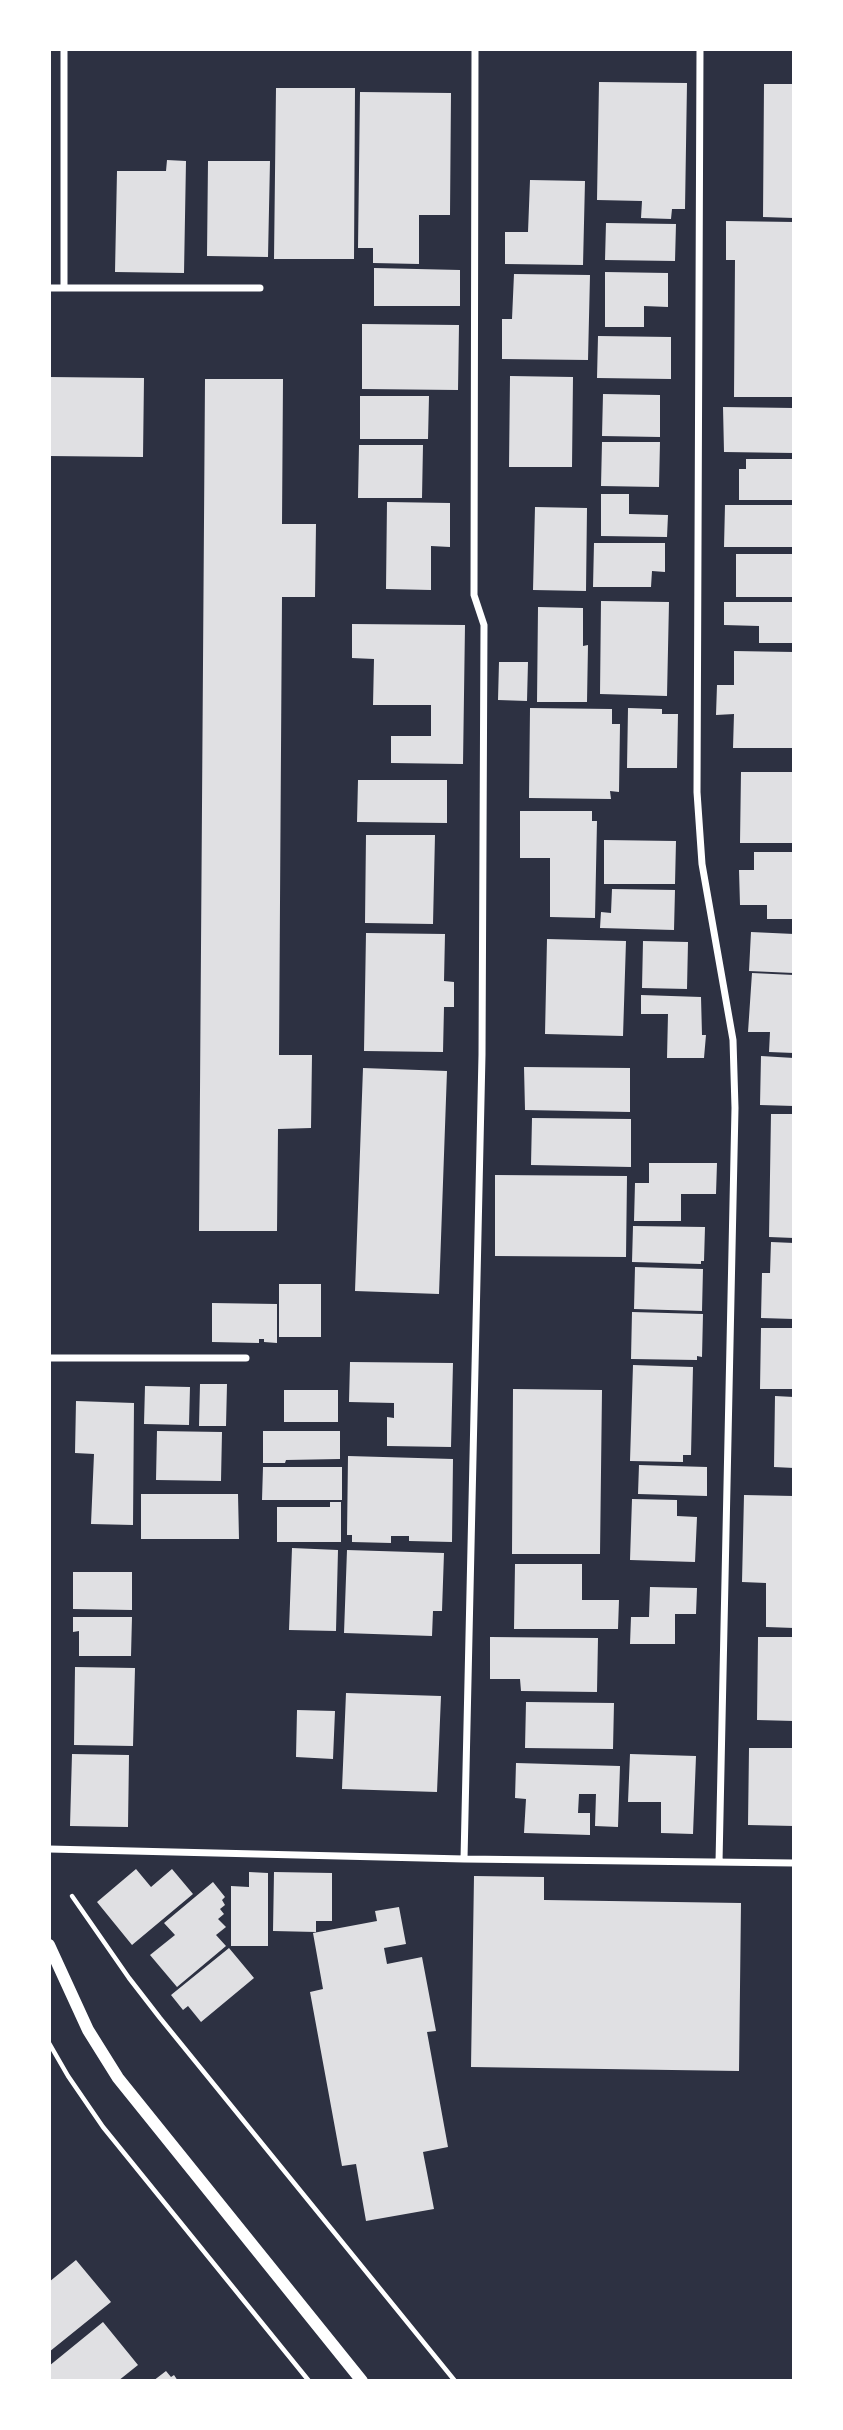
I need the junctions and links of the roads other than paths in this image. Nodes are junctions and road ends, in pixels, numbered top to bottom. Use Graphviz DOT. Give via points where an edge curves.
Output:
graph roads {
  1 [pos="64,49"];
  2 [pos="475,49"];
  3 [pos="700,49"];
  4 [pos="49,288"];
  5 [pos="64,288"];
  6 [pos="260,288"];
  7 [pos="49,1358"];
  8 [pos="246,1359"];
  9 [pos="49,1849"];
  10 [pos="464,1858"];
  11 [pos="719,1862"];
  12 [pos="794,1863"];
  13 [pos="49,1945"];
  14 [pos="362,2381"];
  1 -- 5 [label="street"];
  2 -- 10 [label="street" via="474,595 484,625 482,1041"];
  3 -- 11 [label="street" via="697,792 702,864 733,1040 735,1108"];
  4 -- 5 [label="street"];
  5 -- 6 [label="street"];
  7 -- 8 [label="street"];
  9 -- 10 [label="street"];
  10 -- 11 [label="street"];
  11 -- 12 [label="street"];
  13 -- 14 [label="street" via="82,2018 118,2078"];
}
